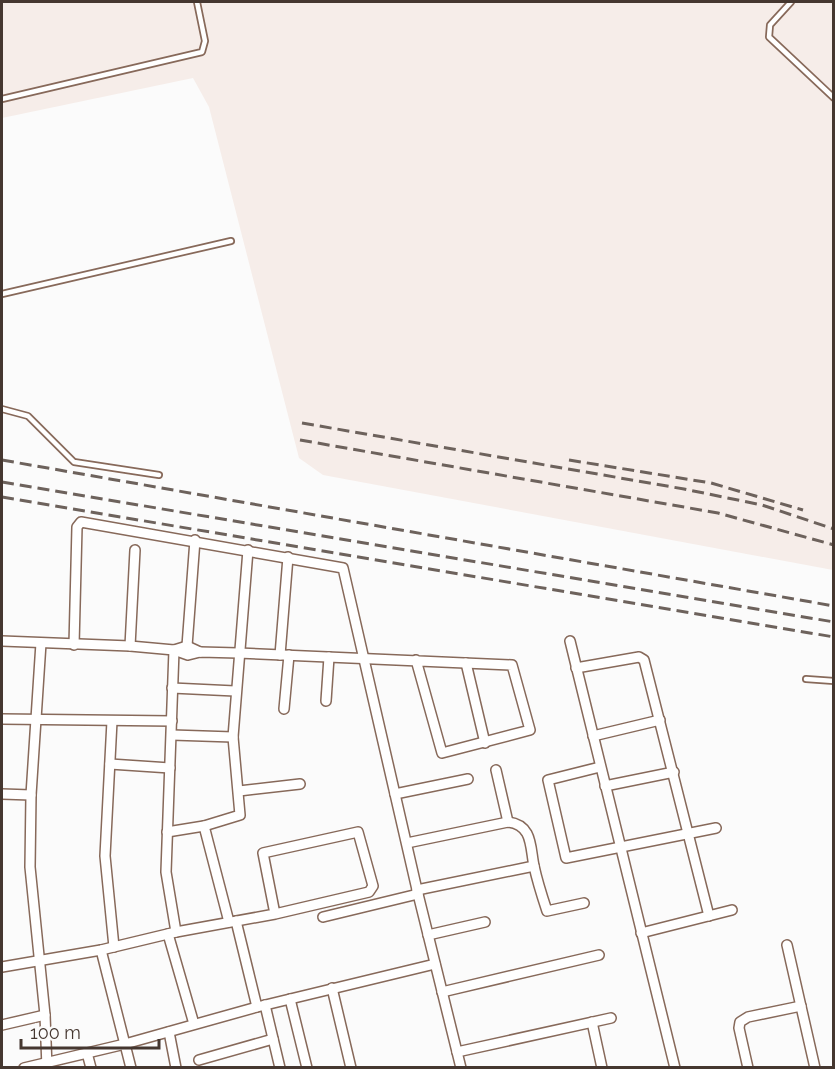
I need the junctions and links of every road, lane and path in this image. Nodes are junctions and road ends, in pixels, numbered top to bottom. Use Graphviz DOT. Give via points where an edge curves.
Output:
graph roads {
  1 [pos="197,2"];
  2 [pos="791,2"];
  3 [pos="834,98"];
  4 [pos="2,99"];
  5 [pos="231,242"];
  6 [pos="2,294"];
  7 [pos="2,409"];
  8 [pos="159,475"];
  9 [pos="195,540"];
  10 [pos="135,550"];
  11 [pos="248,550"];
  12 [pos="288,557"];
  13 [pos="2,641"];
  14 [pos="570,641"];
  15 [pos="41,643"];
  16 [pos="74,645"];
  17 [pos="130,646"];
  18 [pos="188,646"];
  19 [pos="174,650"];
  20 [pos="200,652"];
  21 [pos="238,653"];
  22 [pos="284,655"];
  23 [pos="329,657"];
  24 [pos="364,658"];
  25 [pos="416,660"];
  26 [pos="466,663"];
  27 [pos="576,668"];
  28 [pos="806,679"];
  29 [pos="834,681"];
  30 [pos="172,688"];
  31 [pos="236,692"];
  32 [pos="326,702"];
  33 [pos="284,709"];
  34 [pos="2,719"];
  35 [pos="35,720"];
  36 [pos="660,720"];
  37 [pos="112,721"];
  38 [pos="172,721"];
  39 [pos="172,735"];
  40 [pos="593,736"];
  41 [pos="233,737"];
  42 [pos="485,742"];
  43 [pos="110,764"];
  44 [pos="600,767"];
  45 [pos="170,768"];
  46 [pos="496,770"];
  47 [pos="674,772"];
  48 [pos="468,779"];
  49 [pos="300,784"];
  50 [pos="605,786"];
  51 [pos="239,791"];
  52 [pos="2,794"];
  53 [pos="395,794"];
  54 [pos="31,795"];
  55 [pos="508,822"];
  56 [pos="204,826"];
  57 [pos="716,828"];
  58 [pos="167,832"];
  59 [pos="690,834"];
  60 [pos="407,843"];
  61 [pos="620,848"];
  62 [pos="534,866"];
  63 [pos="418,892"];
  64 [pos="584,903"];
  65 [pos="732,910"];
  66 [pos="275,914"];
  67 [pos="709,916"];
  68 [pos="323,917"];
  69 [pos="232,922"];
  70 [pos="485,922"];
  71 [pos="172,933"];
  72 [pos="641,933"];
  73 [pos="429,935"];
  74 [pos="787,945"];
  75 [pos="114,947"];
  76 [pos="101,950"];
  77 [pos="599,955"];
  78 [pos="39,962"];
  79 [pos="435,964"];
  80 [pos="2,967"];
  81 [pos="332,988"];
  82 [pos="442,992"];
  83 [pos="290,999"];
  84 [pos="261,1006"];
  85 [pos="801,1006"];
  86 [pos="45,1015"];
  87 [pos="610,1018"];
  88 [pos="592,1022"];
  89 [pos="194,1024"];
  90 [pos="2,1025"];
  91 [pos="169,1032"];
  92 [pos="273,1039"];
  93 [pos="125,1044"];
  94 [pos="457,1052"];
  95 [pos="87,1053"];
  96 [pos="199,1060"];
  97 [pos="47,1065"];
  98 [pos="24,1068"];
  99 [pos="91,1068"];
  100 [pos="131,1068"];
  101 [pos="176,1068"];
  102 [pos="280,1068"];
  103 [pos="307,1068"];
  104 [pos="351,1068"];
  105 [pos="461,1068"];
  106 [pos="602,1068"];
  107 [pos="675,1068"];
  108 [pos="748,1068"];
  109 [pos="815,1068"];
  1 -- 4 [label="lane" via="205,41 202,52"];
  2 -- 3 [label="lane" via="770,25 769,37"];
  5 -- 6 [label="lane"];
  7 -- 8 [label="lane" via="28,416 74,462"];
  9 -- 11 [label="street"];
  9 -- 16 [label="street" via="79,524"];
  9 -- 18 [label="street"];
  10 -- 17 [label="street"];
  11 -- 12 [label="street"];
  11 -- 21 [label="street"];
  12 -- 22 [label="street"];
  12 -- 24 [label="street" via="343,568"];
  13 -- 15 [label="street"];
  14 -- 27 [label="street"];
  15 -- 16 [label="street"];
  15 -- 35 [label="street"];
  16 -- 17 [label="street"];
  17 -- 19 [label="street"];
  18 -- 19 [label="street"];
  18 -- 20 [label="street"];
  19 -- 20 [label="street" via="188,655"];
  19 -- 30 [label="street"];
  20 -- 21 [label="street"];
  21 -- 22 [label="street"];
  21 -- 31 [label="street"];
  22 -- 23 [label="street"];
  22 -- 33 [label="street"];
  23 -- 24 [label="street"];
  23 -- 32 [label="street"];
  24 -- 25 [label="street"];
  24 -- 53 [label="street"];
  25 -- 26 [label="street"];
  25 -- 42 [label="street" via="440,752"];
  26 -- 42 [label="street"];
  26 -- 42 [label="street" via="513,665 530,728"];
  27 -- 36 [label="street" via="642,658"];
  27 -- 40 [label="street"];
  28 -- 29 [label="lane"];
  30 -- 31 [label="street"];
  30 -- 38 [label="street"];
  31 -- 41 [label="street"];
  34 -- 35 [label="street"];
  35 -- 37 [label="street"];
  35 -- 54 [label="street"];
  36 -- 40 [label="street"];
  36 -- 47 [label="street"];
  37 -- 38 [label="street"];
  37 -- 43 [label="street"];
  38 -- 39 [label="street"];
  39 -- 41 [label="street"];
  39 -- 45 [label="street"];
  40 -- 44 [label="street"];
  41 -- 51 [label="street"];
  43 -- 45 [label="street"];
  43 -- 75 [label="street" via="105,856"];
  44 -- 50 [label="street"];
  44 -- 61 [label="street" via="548,780 560,835 566,858"];
  45 -- 58 [label="street"];
  46 -- 55 [label="street"];
  47 -- 50 [label="street"];
  47 -- 59 [label="street"];
  48 -- 53 [label="street"];
  49 -- 51 [label="street"];
  50 -- 61 [label="street"];
  51 -- 56 [label="street" via="240,815"];
  52 -- 54 [label="street"];
  53 -- 60 [label="street"];
  54 -- 78 [label="street" via="30,867"];
  55 -- 60 [label="street"];
  55 -- 62 [label="street" via="517,823 526,831"];
  56 -- 58 [label="street"];
  56 -- 69 [label="street"];
  57 -- 59 [label="street"];
  58 -- 71 [label="street"];
  59 -- 61 [label="street"];
  59 -- 67 [label="street"];
  60 -- 63 [label="street"];
  61 -- 72 [label="street"];
  62 -- 63 [label="street"];
  62 -- 64 [label="street" via="547,911"];
  63 -- 68 [label="street"];
  63 -- 73 [label="street"];
  65 -- 67 [label="street"];
  66 -- 66 [label="street" via="263,853 358,832 372,889"];
  66 -- 69 [label="street"];
  67 -- 72 [label="street"];
  69 -- 71 [label="street"];
  69 -- 84 [label="street"];
  70 -- 73 [label="street"];
  71 -- 75 [label="street"];
  71 -- 89 [label="street"];
  72 -- 107 [label="street"];
  73 -- 79 [label="street"];
  74 -- 85 [label="street"];
  75 -- 76 [label="street"];
  76 -- 78 [label="street"];
  76 -- 93 [label="street"];
  77 -- 82 [label="street"];
  78 -- 80 [label="street"];
  78 -- 86 [label="street"];
  79 -- 81 [label="street"];
  79 -- 82 [label="street"];
  81 -- 83 [label="street"];
  81 -- 104 [label="street"];
  82 -- 94 [label="street"];
  83 -- 84 [label="street"];
  83 -- 103 [label="street"];
  84 -- 89 [label="street"];
  84 -- 92 [label="street"];
  85 -- 108 [label="street" via="740,1022"];
  85 -- 109 [label="street"];
  86 -- 90 [label="street"];
  86 -- 97 [label="street"];
  87 -- 88 [label="street"];
  88 -- 94 [label="street"];
  88 -- 106 [label="street"];
  89 -- 91 [label="street"];
  91 -- 93 [label="street"];
  91 -- 101 [label="street"];
  92 -- 96 [label="street"];
  92 -- 102 [label="street"];
  93 -- 95 [label="street"];
  93 -- 100 [label="street"];
  94 -- 105 [label="street"];
  95 -- 97 [label="street"];
  95 -- 99 [label="street"];
  97 -- 98 [label="street"];
}
